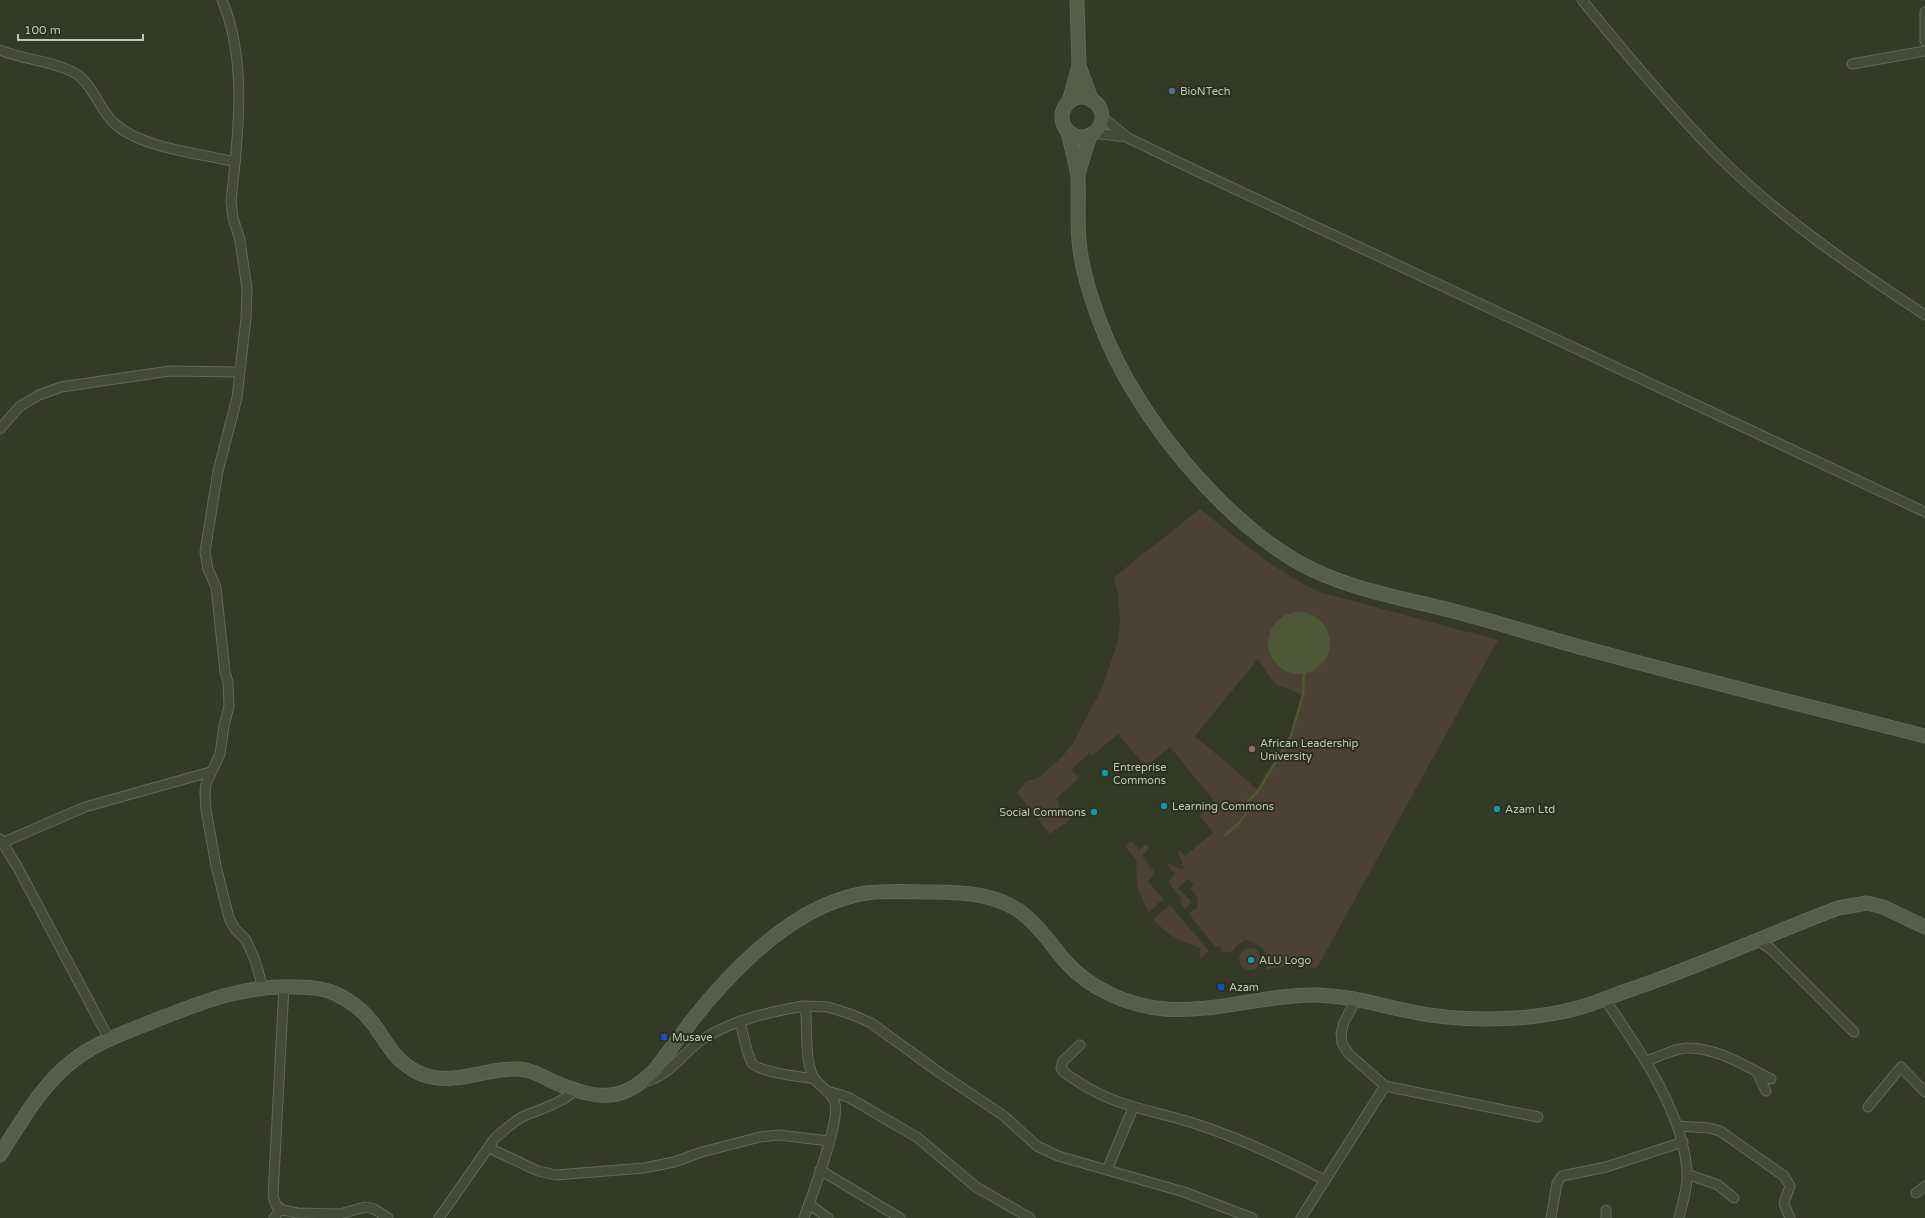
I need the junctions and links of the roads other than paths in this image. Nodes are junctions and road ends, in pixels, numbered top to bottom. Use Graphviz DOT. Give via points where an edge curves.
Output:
graph roads {
  1 [pos="222,0"];
  2 [pos="1077,0"];
  3 [pos="1582,0"];
  4 [pos="1925,12"];
  5 [pos="1925,41"];
  6 [pos="0,50"];
  7 [pos="1925,52"];
  8 [pos="1852,64"];
  9 [pos="1079,66"];
  10 [pos="1092,101"];
  11 [pos="1069,102"];
  12 [pos="1101,116"];
  13 [pos="1068,132"];
  14 [pos="1092,134"];
  15 [pos="1128,138"];
  16 [pos="236,162"];
  17 [pos="1078,176"];
  18 [pos="1925,315"];
  19 [pos="239,372"];
  20 [pos="0,429"];
  21 [pos="1925,512"];
  22 [pos="1925,736"];
  23 [pos="210,772"];
  24 [pos="1,841"];
  25 [pos="1925,927"];
  26 [pos="1757,940"];
  27 [pos="284,986"];
  28 [pos="263,988"];
  29 [pos="1357,998"];
  30 [pos="1604,998"];
  31 [pos="803,1006"];
  32 [pos="740,1021"];
  33 [pos="1854,1032"];
  34 [pos="109,1039"];
  35 [pos="1080,1045"];
  36 [pos="1646,1061"];
  37 [pos="1757,1072"];
  38 [pos="814,1079"];
  39 [pos="1770,1079"];
  40 [pos="641,1082"];
  41 [pos="1385,1086"];
  42 [pos="575,1090"];
  43 [pos="826,1090"];
  44 [pos="1766,1091"];
  45 [pos="1925,1092"];
  46 [pos="1868,1107"];
  47 [pos="1133,1108"];
  48 [pos="1538,1117"];
  49 [pos="1678,1126"];
  50 [pos="829,1141"];
  51 [pos="1683,1142"];
  52 [pos="489,1148"];
  53 [pos="0,1155"];
  54 [pos="820,1170"];
  55 [pos="1107,1170"];
  56 [pos="1687,1174"];
  57 [pos="1324,1180"];
  58 [pos="1925,1186"];
  59 [pos="1916,1193"];
  60 [pos="1734,1198"];
  61 [pos="809,1204"];
  62 [pos="283,1210"];
  63 [pos="443,1217"];
  64 [pos="274,1218"];
  65 [pos="388,1218"];
  66 [pos="804,1218"];
  67 [pos="828,1218"];
  68 [pos="900,1218"];
  69 [pos="1030,1218"];
  70 [pos="1252,1218"];
  71 [pos="1301,1218"];
  72 [pos="1551,1218"];
  73 [pos="1679,1218"];
  74 [pos="1790,1218"];
  1 -- 16 [label="street" via="230,18 240,93"];
  2 -- 9 [label="main road"];
  3 -- 18 [label="street" via="1655,88 1742,178 1824,247"];
  4 -- 5 [label="street"];
  6 -- 16 [label="street" via="74,72 92,92 111,120 120,129 134,136 155,145"];
  7 -- 8 [label="street"];
  9 -- 10 [label="main road"];
  9 -- 11 [label="main road"];
  10 -- 11 [label="main road" via="1081,97"];
  10 -- 12 [label="main road" via="1100,110"];
  11 -- 13 [label="main road" via="1062,120"];
  12 -- 14 [label="main road" via="1098,128"];
  12 -- 15 [label="street"];
  13 -- 14 [label="main road" via="1080,137"];
  13 -- 17 [label="main road"];
  14 -- 15 [label="street"];
  14 -- 17 [label="main road"];
  15 -- 21 [label="street"];
  16 -- 19 [label="street" via="231,201 247,289"];
  17 -- 22 [label="main road" via="1077,215 1081,258 1101,325 1127,380 1172,447 1245,525 1272,546 1313,570 1347,584 1466,614 1627,660"];
  19 -- 20 [label="street" via="170,371 61,387 20,406"];
  19 -- 23 [label="street" via="237,398 218,471 205,552 208,569 216,587 229,706 220,754"];
  23 -- 24 [label="street" via="85,807"];
  23 -- 28 [label="street" via="205,792 216,866 229,918 246,940 256,960"];
  24 -- 34 [label="street"];
  25 -- 26 [label="main road" via="1883,907 1867,903 1838,908"];
  26 -- 30 [label="main road" via="1671,976"];
  26 -- 33 [label="street"];
  27 -- 28 [label="main road"];
  27 -- 42 [label="main road" via="325,990 347,1000 373,1023 396,1058 430,1077 447,1079 509,1069 526,1070"];
  27 -- 62 [label="street" via="273,1196 276,1205"];
  28 -- 34 [label="main road" via="229,993"];
  29 -- 30 [label="main road" via="1408,1012 1444,1018 1484,1019 1534,1016 1581,1007"];
  29 -- 40 [label="main road" via="1314,995 1166,1010 1136,1004 1110,995 1087,980 1068,964 1026,916 1000,901 976,894 945,892 868,893 844,898 819,908 796,920 775,936 714,994 664,1059"];
  29 -- 41 [label="street" via="1344,1022 1340,1034 1342,1043 1348,1054"];
  30 -- 36 [label="street"];
  31 -- 32 [label="street"];
  31 -- 38 [label="street" via="806,1014 810,1067"];
  31 -- 55 [label="street" via="828,1007 871,1023 1004,1116 1037,1146 1058,1156"];
  32 -- 38 [label="street" via="752,1063 758,1068"];
  32 -- 40 [label="street" via="702,1040 668,1071 654,1079"];
  34 -- 53 [label="main road" via="78,1057 49,1083"];
  35 -- 47 [label="street" via="1063,1061 1061,1068 1064,1073 1088,1088"];
  36 -- 37 [label="street" via="1687,1048 1708,1051 1732,1059"];
  36 -- 49 [label="street"];
  37 -- 39 [label="street"];
  37 -- 44 [label="street"];
  38 -- 43 [label="street"];
  40 -- 42 [label="main road" via="623,1092 604,1096"];
  41 -- 48 [label="street"];
  41 -- 57 [label="street"];
  42 -- 52 [label="street" via="567,1098 521,1118 506,1128"];
  43 -- 50 [label="street" via="836,1105"];
  43 -- 69 [label="street" via="848,1097 918,1138 976,1187"];
  45 -- 46 [label="street" via="1899,1065"];
  47 -- 55 [label="street"];
  47 -- 57 [label="street" via="1206,1127"];
  49 -- 51 [label="street"];
  49 -- 74 [label="street" via="1720,1131 1784,1176 1790,1186 1783,1203"];
  50 -- 52 [label="street" via="779,1135 760,1137 742,1140 666,1164 556,1176 538,1171"];
  50 -- 54 [label="street"];
  51 -- 56 [label="street"];
  51 -- 72 [label="street" via="1606,1167 1562,1176 1557,1183"];
  52 -- 63 [label="street"];
  54 -- 61 [label="street"];
  54 -- 68 [label="street"];
  55 -- 70 [label="street" via="1184,1192"];
  56 -- 60 [label="street" via="1718,1185"];
  56 -- 73 [label="street"];
  57 -- 71 [label="street"];
  58 -- 59 [label="street"];
  61 -- 66 [label="street"];
  61 -- 67 [label="street"];
  62 -- 64 [label="street"];
  62 -- 65 [label="street" via="340,1214 365,1207 374,1209"];
}
